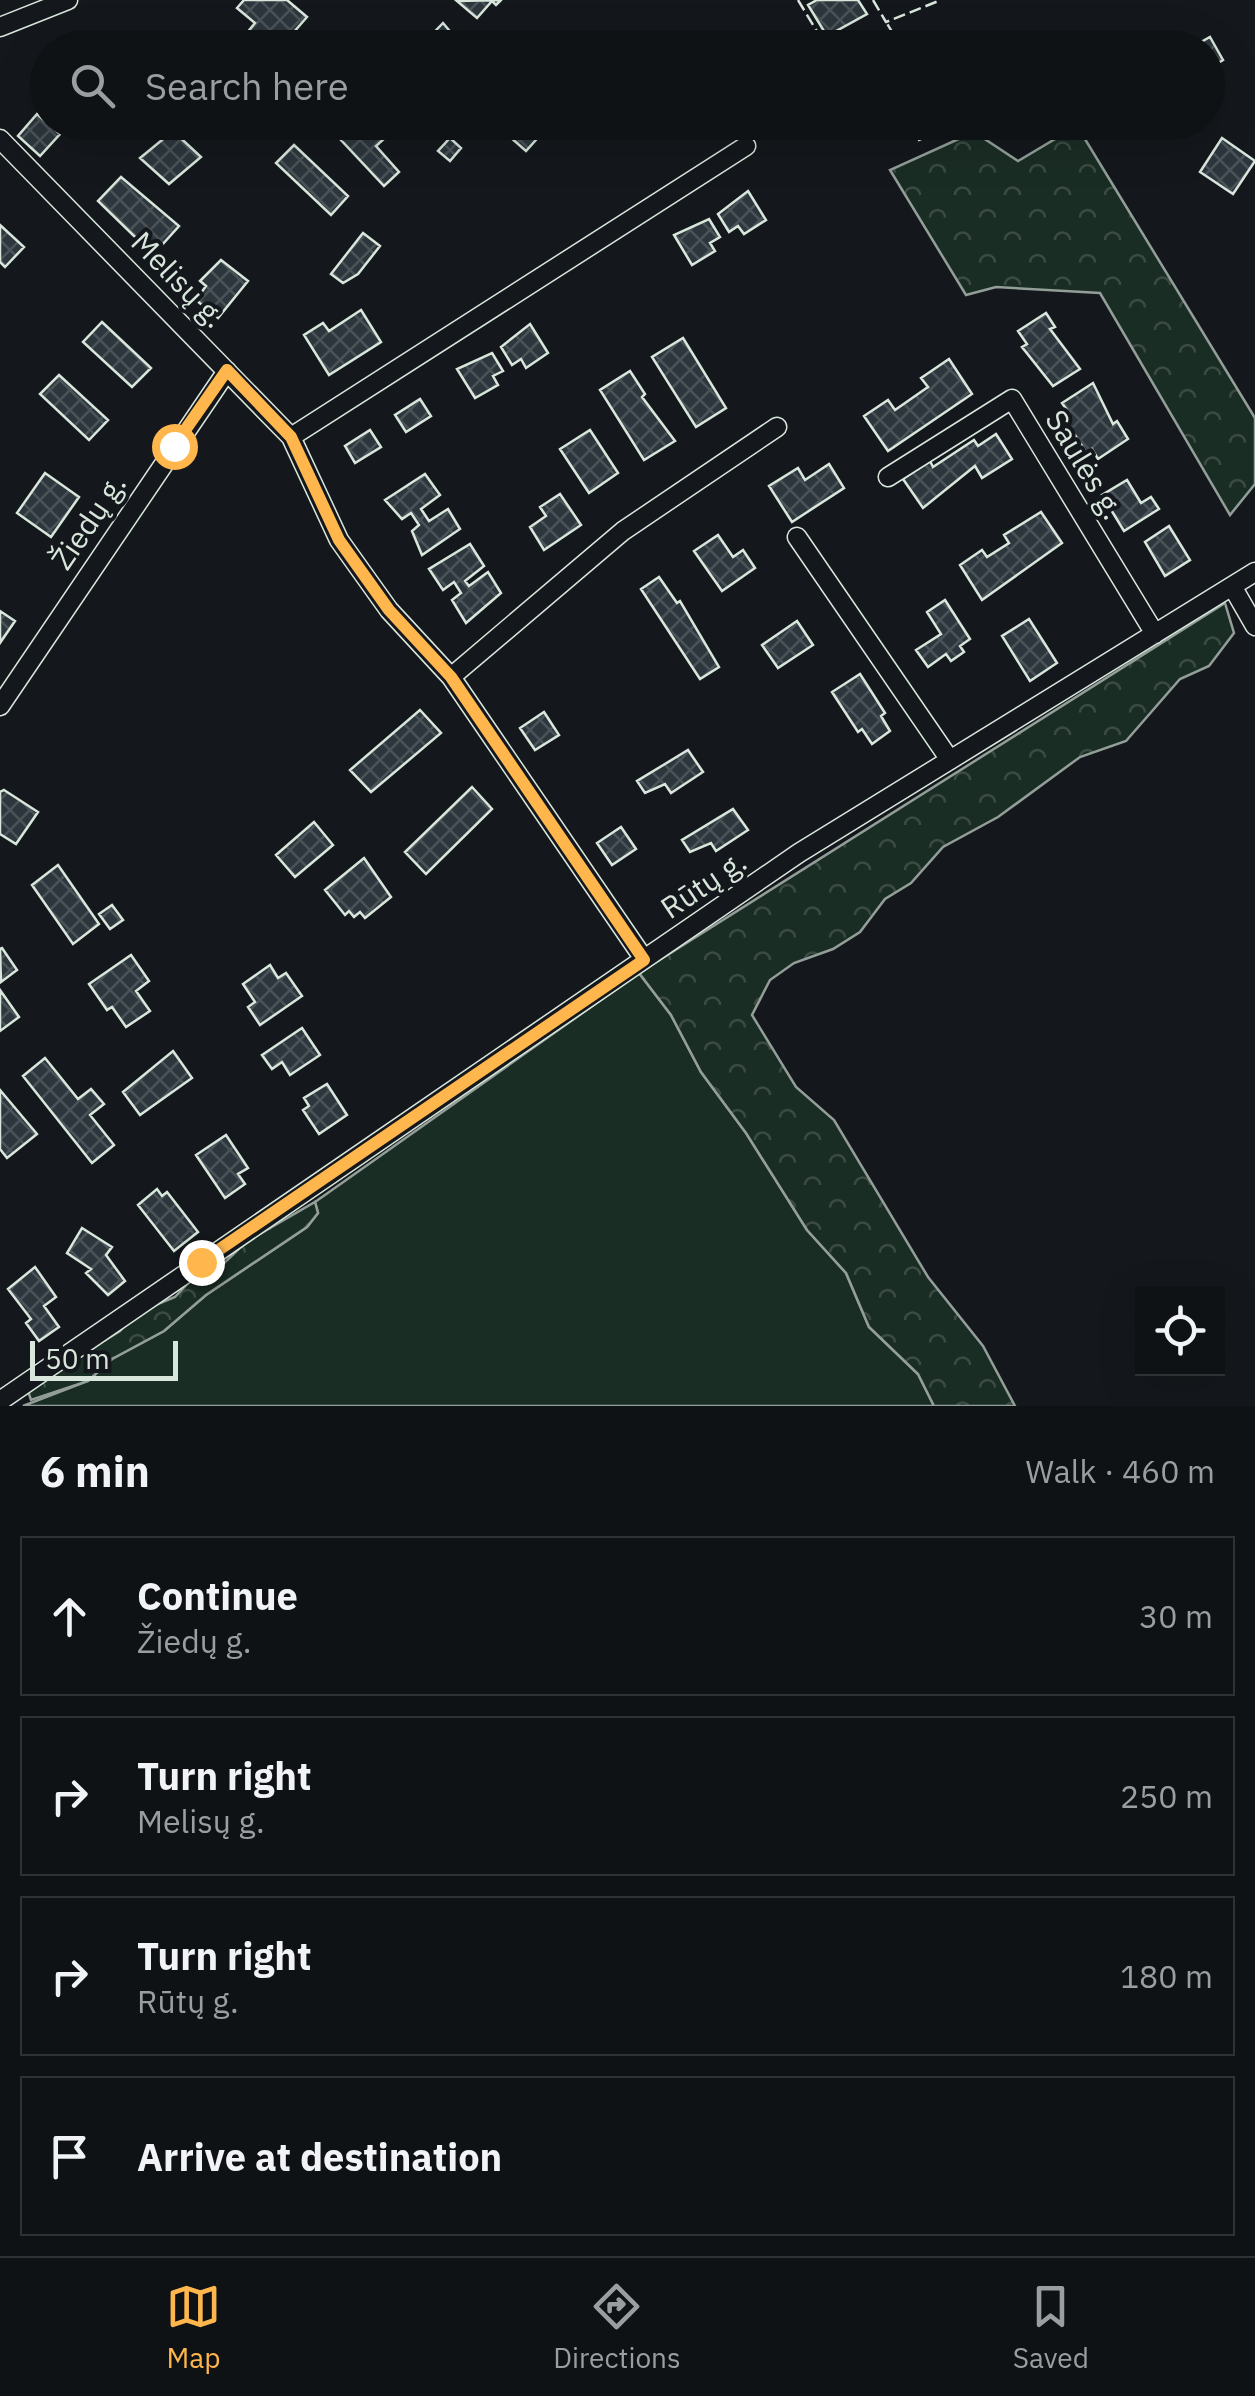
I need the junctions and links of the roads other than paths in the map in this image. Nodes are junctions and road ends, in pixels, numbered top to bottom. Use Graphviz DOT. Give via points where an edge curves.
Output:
graph roads {
  1 [pos="68,0"];
  2 [pos="0,26"];
  3 [pos="0,139"];
  4 [pos="746,146"];
  5 [pos="227,370"];
  6 [pos="777,427"];
  7 [pos="291,437"];
  8 [pos="888,478"];
  9 [pos="797,537"];
  10 [pos="1255,572"];
  11 [pos="1232,586"];
  12 [pos="1255,626"];
  13 [pos="1155,634"];
  14 [pos="451,677"];
  15 [pos="0,706"];
  16 [pos="950,760"];
  17 [pos="644,960"];
  18 [pos="0,1402"];
  1 -- 2 [label="street"];
  3 -- 5 [label="street, Melisų g."];
  4 -- 7 [label="street"];
  5 -- 7 [label="street, Melisų g."];
  5 -- 15 [label="street, Žiedų g."];
  6 -- 14 [label="street" via="623,531"];
  7 -- 14 [label="street, Melisų g." via="339,540 389,610"];
  8 -- 13 [label="street, Saulės g." via="1012,398"];
  9 -- 16 [label="street"];
  10 -- 11 [label="street, Rūtų g."];
  11 -- 12 [label="street"];
  11 -- 13 [label="street, Rūtų g."];
  13 -- 16 [label="street, Rūtų g."];
  14 -- 17 [label="street, Melisų g."];
  16 -- 17 [label="street, Rūtų g."];
  17 -- 18 [label="street, Rūtų g."];
}
